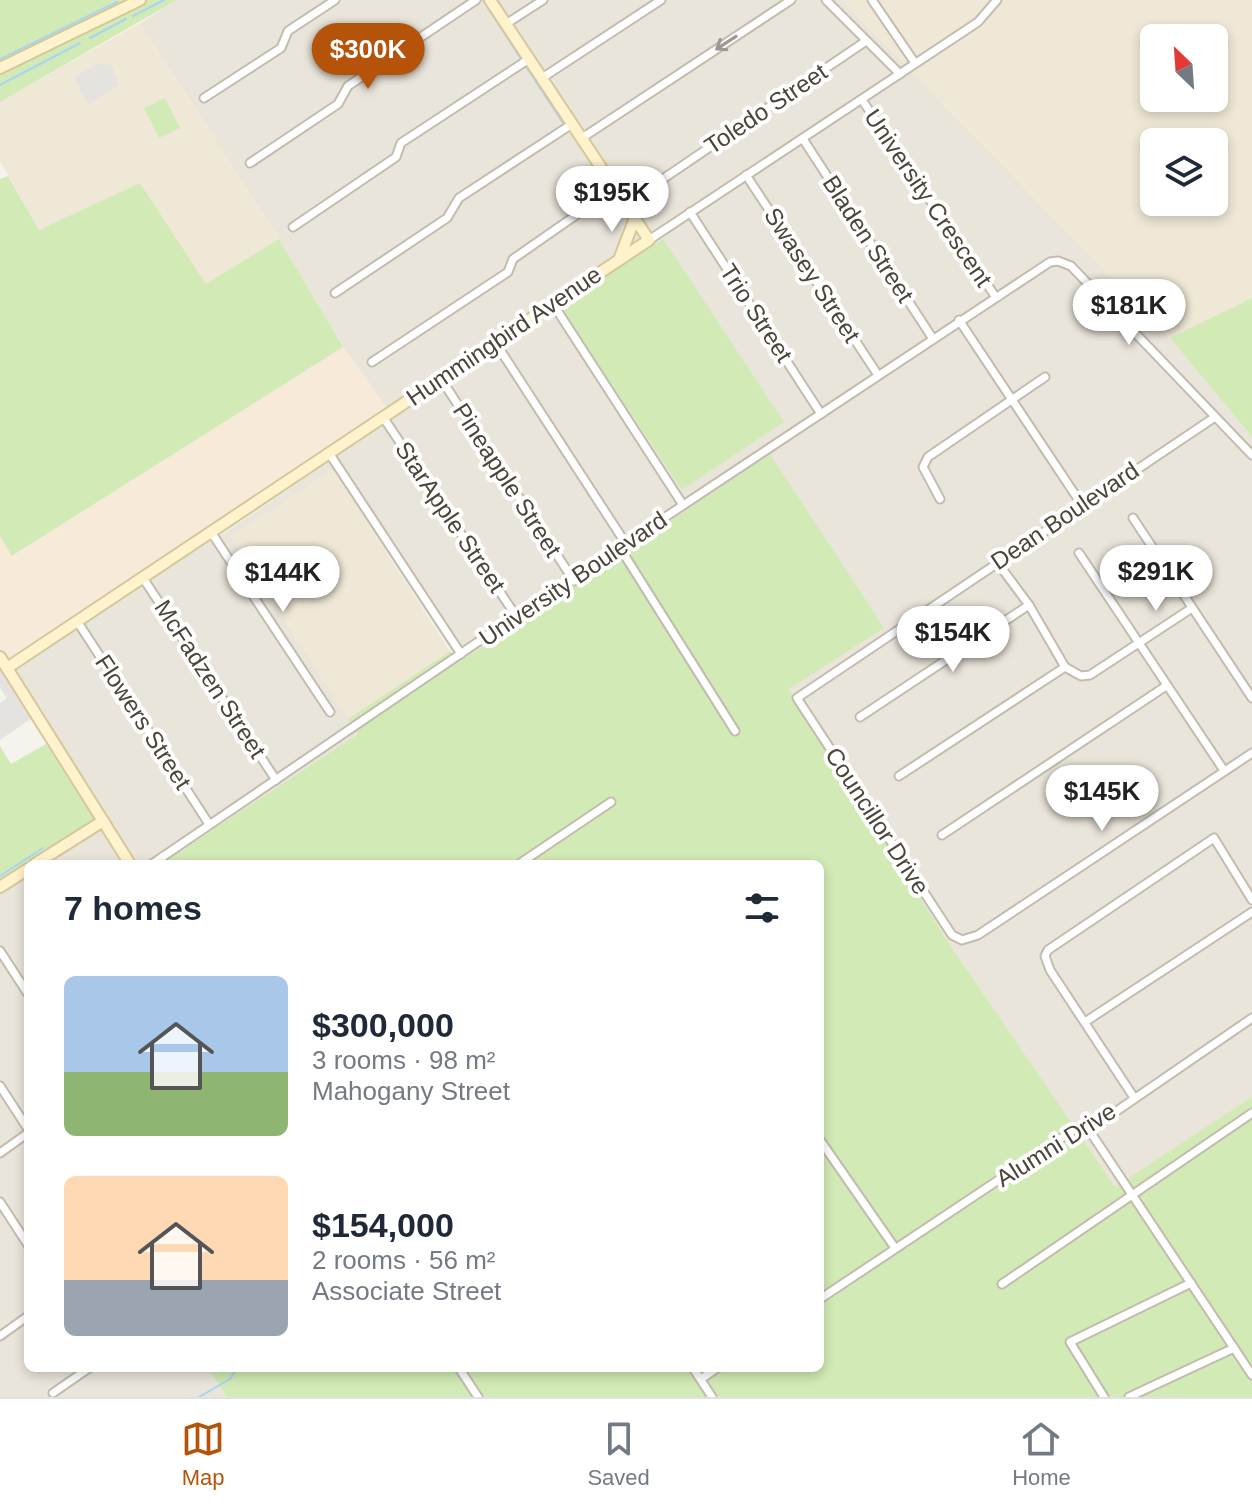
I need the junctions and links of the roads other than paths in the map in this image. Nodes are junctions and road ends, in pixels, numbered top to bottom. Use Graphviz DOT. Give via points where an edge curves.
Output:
graph roads {
  1 [pos="140,0"];
  2 [pos="335,0"];
  3 [pos="476,0"];
  4 [pos="490,0"];
  5 [pos="543,0"];
  6 [pos="661,0"];
  7 [pos="791,0"];
  8 [pos="826,0"];
  9 [pos="872,0"];
  10 [pos="997,0"];
  11 [pos="506,24"];
  12 [pos="866,41"];
  13 [pos="529,59"];
  14 [pos="915,63"];
  15 [pos="0,68"];
  16 [pos="900,74"];
  17 [pos="542,78"];
  18 [pos="204,98"];
  19 [pos="862,100"];
  20 [pos="572,124"];
  21 [pos="582,138"];
  22 [pos="803,139"];
  23 [pos="250,163"];
  24 [pos="746,175"];
  25 [pos="615,188"];
  26 [pos="626,204"];
  27 [pos="690,212"];
  28 [pos="635,218"];
  29 [pos="293,227"];
  30 [pos="649,240"];
  31 [pos="618,260"];
  32 [pos="335,293"];
  33 [pos="995,296"];
  34 [pos="553,304"];
  35 [pos="959,320"];
  36 [pos="933,339"];
  37 [pos="495,342"];
  38 [pos="372,362"];
  39 [pos="878,375"];
  40 [pos="1045,377"];
  41 [pos="441,379"];
  42 [pos="1013,399"];
  43 [pos="821,414"];
  44 [pos="383,417"];
  45 [pos="1215,417"];
  46 [pos="329,453"];
  47 [pos="1252,455"];
  48 [pos="940,499"];
  49 [pos="683,505"];
  50 [pos="1082,505"];
  51 [pos="1133,518"];
  52 [pos="211,532"];
  53 [pos="623,546"];
  54 [pos="1079,553"];
  55 [pos="997,562"];
  56 [pos="143,578"];
  57 [pos="574,581"];
  58 [pos="1029,605"];
  59 [pos="1192,608"];
  60 [pos="516,616"];
  61 [pos="77,621"];
  62 [pos="1137,644"];
  63 [pos="461,654"];
  64 [pos="0,657"];
  65 [pos="1065,667"];
  66 [pos="7,668"];
  67 [pos="1166,686"];
  68 [pos="797,698"];
  69 [pos="1252,698"];
  70 [pos="330,712"];
  71 [pos="860,717"];
  72 [pos="735,731"];
  73 [pos="1252,753"];
  74 [pos="1223,769"];
  75 [pos="899,776"];
  76 [pos="276,780"];
  77 [pos="611,802"];
  78 [pos="103,821"];
  79 [pos="209,824"];
  80 [pos="942,835"];
  81 [pos="41,860"];
  82 [pos="127,860"];
  83 [pos="158,860"];
  84 [pos="525,860"];
  85 [pos="24,872"];
  86 [pos="0,887"];
  87 [pos="1252,900"];
  88 [pos="1252,912"];
  89 [pos="0,951"];
  90 [pos="24,988"];
  91 [pos="1252,1018"];
  92 [pos="1085,1022"];
  93 [pos="0,1086"];
  94 [pos="1133,1096"];
  95 [pos="1252,1113"];
  96 [pos="24,1125"];
  97 [pos="1089,1130"];
  98 [pos="24,1134"];
  99 [pos="824,1146"];
  100 [pos="0,1153"];
  101 [pos="1131,1193"];
  102 [pos="0,1202"];
  103 [pos="24,1227"];
  104 [pos="19,1231"];
  105 [pos="24,1239"];
  106 [pos="895,1248"];
  107 [pos="1191,1283"];
  108 [pos="1002,1284"];
  109 [pos="824,1296"];
  110 [pos="24,1319"];
  111 [pos="0,1336"];
  112 [pos="1234,1348"];
  113 [pos="83,1372"];
  114 [pos="462,1372"];
  115 [pos="696,1372"];
  116 [pos="711,1372"];
  117 [pos="1252,1375"];
  118 [pos="701,1379"];
  119 [pos="53,1393"];
  120 [pos="478,1397"];
  121 [pos="712,1397"];
  122 [pos="1104,1397"];
  123 [pos="1129,1397"];
  1 -- 15 [label="street"];
  2 -- 18 [label="street" via="288,31 281,48"];
  3 -- 23 [label="street" via="348,86 338,104"];
  4 -- 11 [label="street"];
  5 -- 11 [label="street"];
  6 -- 17 [label="street"];
  7 -- 21 [label="street, one-way"];
  8 -- 12 [label="street"];
  9 -- 14 [label="street"];
  10 -- 14 [label="street, Hummingbird Avenue" via="978,22"];
  11 -- 13 [label="street"];
  12 -- 16 [label="street"];
  12 -- 26 [label="street, Toledo Street"];
  13 -- 17 [label="street"];
  13 -- 29 [label="street" via="401,143 396,157"];
  14 -- 16 [label="street, Hummingbird Avenue"];
  16 -- 19 [label="street, Hummingbird Avenue"];
  17 -- 20 [label="street"];
  19 -- 22 [label="street, Hummingbird Avenue"];
  19 -- 33 [label="street, University Crescent"];
  20 -- 21 [label="street"];
  20 -- 32 [label="street" via="459,198 447,218"];
  21 -- 25 [label="street"];
  22 -- 24 [label="street, Hummingbird Avenue"];
  22 -- 36 [label="street, Bladen Street"];
  24 -- 27 [label="street, Hummingbird Avenue"];
  24 -- 39 [label="street, Swasey Street"];
  25 -- 26 [label="street"];
  25 -- 38 [label="street" via="513,259 508,272"];
  26 -- 28 [label="street"];
  27 -- 30 [label="street, Hummingbird Avenue"];
  27 -- 43 [label="street, Trio Street"];
  28 -- 30 [label="street"];
  28 -- 31 [label="street"];
  30 -- 31 [label="street, Hummingbird Avenue"];
  31 -- 34 [label="street, Hummingbird Avenue"];
  33 -- 35 [label="street, University Boulevard"];
  33 -- 45 [label="street, University Boulevard" via="1050,262 1065,262"];
  34 -- 37 [label="street, Hummingbird Avenue"];
  34 -- 49 [label="street"];
  35 -- 36 [label="street, University Boulevard"];
  35 -- 42 [label="street"];
  36 -- 39 [label="street, University Boulevard"];
  37 -- 41 [label="street, Hummingbird Avenue"];
  37 -- 53 [label="street"];
  39 -- 43 [label="street, University Boulevard"];
  40 -- 42 [label="street"];
  41 -- 44 [label="street, Hummingbird Avenue"];
  41 -- 57 [label="street, Pineapple Street"];
  42 -- 48 [label="street" via="928,457 925,475"];
  42 -- 50 [label="street"];
  43 -- 49 [label="street, University Boulevard"];
  44 -- 46 [label="street, Hummingbird Avenue"];
  44 -- 60 [label="street, StarApple Street"];
  45 -- 47 [label="street, University Boulevard"];
  45 -- 50 [label="street, Dean Boulevard"];
  46 -- 52 [label="street, Hummingbird Avenue"];
  46 -- 63 [label="street"];
  49 -- 53 [label="street, University Boulevard"];
  50 -- 55 [label="street, Dean Boulevard"];
  51 -- 59 [label="street"];
  52 -- 56 [label="street, Hummingbird Avenue"];
  52 -- 70 [label="street"];
  53 -- 57 [label="street, University Boulevard"];
  53 -- 72 [label="street"];
  54 -- 62 [label="street"];
  55 -- 58 [label="street"];
  55 -- 68 [label="street, Dean Boulevard"];
  56 -- 61 [label="street, Hummingbird Avenue"];
  56 -- 76 [label="street, McFadzen Street"];
  57 -- 60 [label="street, University Boulevard"];
  58 -- 65 [label="street"];
  58 -- 71 [label="street"];
  59 -- 62 [label="street"];
  59 -- 69 [label="street"];
  60 -- 63 [label="street, University Boulevard"];
  61 -- 66 [label="street, Hummingbird Avenue"];
  61 -- 79 [label="street, Flowers Street"];
  62 -- 65 [label="street" via="1090,675"];
  62 -- 67 [label="street"];
  63 -- 76 [label="street, University Boulevard"];
  64 -- 66 [label="street"];
  65 -- 75 [label="street"];
  66 -- 78 [label="street"];
  67 -- 74 [label="street"];
  67 -- 80 [label="street"];
  68 -- 74 [label="street, Councillor Drive" via="952,935 962,940 978,935"];
  73 -- 74 [label="street"];
  76 -- 79 [label="street, University Boulevard"];
  77 -- 84 [label="street"];
  78 -- 81 [label="street"];
  78 -- 82 [label="street"];
  79 -- 83 [label="street, University Boulevard"];
  85 -- 86 [label="street"];
  87 -- 92 [label="street" via="1214,838 1054,945 1045,956"];
  88 -- 92 [label="street"];
  89 -- 90 [label="street"];
  91 -- 94 [label="street, Alumni Drive"];
  92 -- 94 [label="street"];
  93 -- 96 [label="street"];
  94 -- 97 [label="street, Alumni Drive"];
  95 -- 101 [label="street"];
  97 -- 101 [label="street"];
  97 -- 106 [label="street, Alumni Drive" via="1078,1127"];
  98 -- 100 [label="street"];
  99 -- 106 [label="street"];
  101 -- 107 [label="street"];
  101 -- 108 [label="street"];
  102 -- 104 [label="street"];
  103 -- 104 [label="street"];
  104 -- 105 [label="street"];
  106 -- 109 [label="street, Alumni Drive"];
  107 -- 112 [label="street"];
  107 -- 122 [label="street" via="1070,1342"];
  110 -- 111 [label="street"];
  112 -- 117 [label="street"];
  112 -- 123 [label="street"];
  113 -- 119 [label="street"];
  114 -- 120 [label="street"];
  115 -- 118 [label="street"];
  116 -- 118 [label="street"];
  118 -- 121 [label="street"];
}
